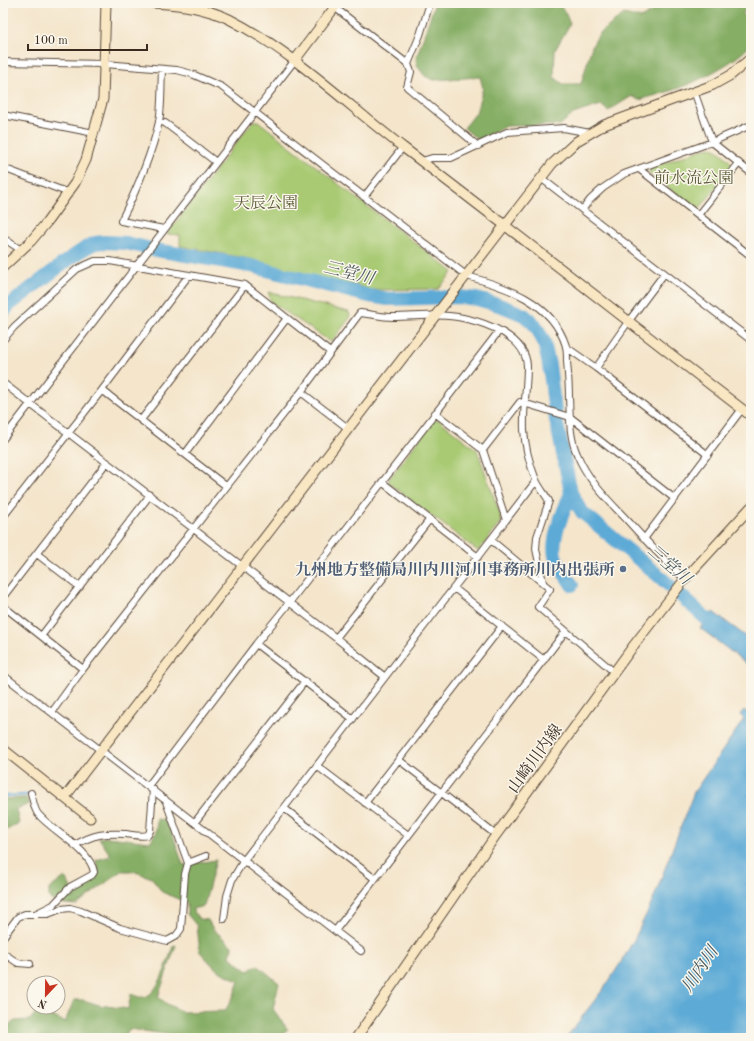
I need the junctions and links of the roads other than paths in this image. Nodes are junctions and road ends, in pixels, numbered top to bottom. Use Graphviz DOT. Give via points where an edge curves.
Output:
graph roads {
  1 [pos="106,3"];
  2 [pos="153,3"];
  3 [pos="430,3"];
  4 [pos="334,5"];
  5 [pos="751,58"];
  6 [pos="295,60"];
  7 [pos="3,62"];
  8 [pos="105,64"];
  9 [pos="408,64"];
  10 [pos="162,70"];
  11 [pos="694,91"];
  12 [pos="254,112"];
  13 [pos="3,115"];
  14 [pos="159,121"];
  15 [pos="751,125"];
  16 [pos="94,133"];
  17 [pos="590,133"];
  18 [pos="712,142"];
  19 [pos="478,146"];
  20 [pos="403,147"];
  21 [pos="422,161"];
  22 [pos="216,162"];
  23 [pos="739,163"];
  24 [pos="3,168"];
  25 [pos="639,169"];
  26 [pos="751,173"];
  27 [pos="541,178"];
  28 [pos="68,193"];
  29 [pos="364,197"];
  30 [pos="582,210"];
  31 [pos="698,215"];
  32 [pos="506,225"];
  33 [pos="163,231"];
  34 [pos="3,238"];
  35 [pos="21,250"];
  36 [pos="751,256"];
  37 [pos="138,263"];
  38 [pos="3,267"];
  39 [pos="664,274"];
  40 [pos="189,275"];
  41 [pos="465,277"];
  42 [pos="245,286"];
  43 [pos="437,314"];
  44 [pos="287,318"];
  45 [pos="628,322"];
  46 [pos="499,331"];
  47 [pos="750,338"];
  48 [pos="3,340"];
  49 [pos="566,347"];
  50 [pos="330,352"];
  51 [pos="596,368"];
  52 [pos="3,383"];
  53 [pos="102,390"];
  54 [pos="301,392"];
  55 [pos="30,404"];
  56 [pos="527,405"];
  57 [pos="742,410"];
  58 [pos="435,413"];
  59 [pos="567,416"];
  60 [pos="751,416"];
  61 [pos="141,420"];
  62 [pos="349,429"];
  63 [pos="68,432"];
  64 [pos="3,439"];
  65 [pos="482,450"];
  66 [pos="185,454"];
  67 [pos="708,455"];
  68 [pos="107,462"];
  69 [pos="536,481"];
  70 [pos="382,482"];
  71 [pos="226,486"];
  72 [pos="150,495"];
  73 [pos="675,499"];
  74 [pos="751,507"];
  75 [pos="3,517"];
  76 [pos="430,519"];
  77 [pos="506,520"];
  78 [pos="193,528"];
  79 [pos="644,539"];
  80 [pos="491,540"];
  81 [pos="37,554"];
  82 [pos="478,557"];
  83 [pos="242,566"];
  84 [pos="685,579"];
  85 [pos="543,582"];
  86 [pos="80,587"];
  87 [pos="454,588"];
  88 [pos="3,597"];
  89 [pos="289,603"];
  90 [pos="3,606"];
  91 [pos="502,626"];
  92 [pos="565,632"];
  93 [pos="42,635"];
  94 [pos="336,638"];
  95 [pos="256,644"];
  96 [pos="544,660"];
  97 [pos="83,668"];
  98 [pos="614,672"];
  99 [pos="3,675"];
  100 [pos="385,678"];
  101 [pos="304,681"];
  102 [pos="52,712"];
  103 [pos="353,719"];
  104 [pos="3,749"];
  105 [pos="101,750"];
  106 [pos="399,760"];
  107 [pos="317,766"];
  108 [pos="150,788"];
  109 [pos="441,792"];
  110 [pos="30,793"];
  111 [pos="65,797"];
  112 [pos="165,799"];
  113 [pos="365,803"];
  114 [pos="284,808"];
  115 [pos="90,818"];
  116 [pos="195,822"];
  117 [pos="408,835"];
  118 [pos="496,835"];
  119 [pos="75,845"];
  120 [pos="206,856"];
  121 [pos="244,860"];
  122 [pos="188,863"];
  123 [pos="375,879"];
  124 [pos="35,914"];
  125 [pos="224,919"];
  126 [pos="335,931"];
  127 [pos="3,937"];
  128 [pos="361,950"];
  129 [pos="3,953"];
  130 [pos="30,964"];
  131 [pos="356,1038"];
  1 -- 8 [label="street"];
  2 -- 6 [label="street" via="191,8 226,18"];
  3 -- 9 [label="street"];
  4 -- 6 [label="street"];
  4 -- 9 [label="street"];
  5 -- 11 [label="street" via="722,80"];
  6 -- 12 [label="street"];
  6 -- 20 [label="street"];
  7 -- 8 [label="street"];
  8 -- 10 [label="street"];
  8 -- 16 [label="street" via="103,99"];
  9 -- 19 [label="street" via="410,72 407,87"];
  10 -- 12 [label="street" via="192,74 222,87"];
  10 -- 14 [label="street"];
  11 -- 17 [label="street" via="604,124"];
  11 -- 18 [label="street"];
  12 -- 22 [label="street"];
  12 -- 29 [label="street"];
  13 -- 16 [label="street"];
  14 -- 22 [label="street"];
  14 -- 33 [label="street" via="147,164 121,221"];
  15 -- 18 [label="street"];
  16 -- 28 [label="street" via="86,160"];
  17 -- 19 [label="street" via="564,128 507,132"];
  17 -- 27 [label="street" via="567,150"];
  18 -- 23 [label="street"];
  18 -- 25 [label="street"];
  19 -- 21 [label="street" via="451,158"];
  20 -- 21 [label="street"];
  20 -- 29 [label="street"];
  21 -- 32 [label="street"];
  22 -- 33 [label="street"];
  23 -- 26 [label="street"];
  23 -- 31 [label="street"];
  24 -- 28 [label="street"];
  25 -- 30 [label="street" via="624,174 603,188"];
  25 -- 31 [label="street"];
  27 -- 30 [label="street"];
  27 -- 32 [label="street"];
  28 -- 35 [label="street" via="47,222"];
  29 -- 41 [label="street"];
  30 -- 39 [label="street"];
  31 -- 36 [label="street"];
  32 -- 41 [label="street"];
  32 -- 45 [label="street"];
  33 -- 37 [label="street"];
  34 -- 35 [label="street"];
  35 -- 38 [label="street"];
  37 -- 40 [label="street"];
  37 -- 48 [label="street" via="95,261 77,269"];
  37 -- 55 [label="street"];
  39 -- 45 [label="street"];
  39 -- 47 [label="street"];
  40 -- 42 [label="street"];
  40 -- 53 [label="street"];
  41 -- 43 [label="street"];
  41 -- 49 [label="street" via="516,292 537,304 560,332"];
  42 -- 44 [label="street"];
  42 -- 61 [label="street"];
  43 -- 46 [label="street" via="474,321"];
  43 -- 50 [label="street" via="391,317 360,313"];
  43 -- 62 [label="street"];
  44 -- 50 [label="street"];
  44 -- 66 [label="street"];
  45 -- 51 [label="street"];
  45 -- 57 [label="street"];
  46 -- 56 [label="street" via="517,344 526,359"];
  46 -- 58 [label="street"];
  49 -- 51 [label="street"];
  49 -- 59 [label="street"];
  50 -- 54 [label="street"];
  51 -- 67 [label="street"];
  52 -- 55 [label="street"];
  53 -- 61 [label="street"];
  53 -- 63 [label="street"];
  54 -- 62 [label="street"];
  54 -- 71 [label="street"];
  55 -- 63 [label="street"];
  55 -- 64 [label="street"];
  56 -- 59 [label="street"];
  56 -- 65 [label="street" via="520,402"];
  56 -- 69 [label="street" via="524,429 526,448"];
  57 -- 60 [label="street"];
  57 -- 67 [label="street"];
  58 -- 65 [label="street"];
  58 -- 70 [label="street"];
  59 -- 73 [label="street"];
  59 -- 79 [label="street" via="576,453 596,488"];
  61 -- 66 [label="street"];
  62 -- 83 [label="street"];
  63 -- 68 [label="street"];
  63 -- 75 [label="street"];
  65 -- 77 [label="street"];
  66 -- 71 [label="street"];
  67 -- 73 [label="street"];
  68 -- 72 [label="street"];
  68 -- 81 [label="street"];
  69 -- 77 [label="street"];
  69 -- 85 [label="street" via="549,501 537,536 536,549"];
  70 -- 76 [label="street"];
  70 -- 89 [label="street"];
  71 -- 78 [label="street"];
  72 -- 78 [label="street"];
  72 -- 86 [label="street"];
  73 -- 79 [label="street"];
  74 -- 84 [label="street, 山崎川内線"];
  76 -- 82 [label="street"];
  76 -- 94 [label="street"];
  77 -- 80 [label="street"];
  78 -- 83 [label="street"];
  78 -- 97 [label="street"];
  79 -- 84 [label="street"];
  80 -- 82 [label="street"];
  80 -- 85 [label="street"];
  81 -- 86 [label="street"];
  81 -- 88 [label="street"];
  82 -- 87 [label="street"];
  83 -- 89 [label="street"];
  83 -- 105 [label="street"];
  84 -- 98 [label="street, 山崎川内線"];
  85 -- 92 [label="street" via="550,589 538,607"];
  86 -- 93 [label="street"];
  87 -- 91 [label="street"];
  87 -- 100 [label="street"];
  89 -- 94 [label="street"];
  89 -- 95 [label="street"];
  90 -- 93 [label="street"];
  91 -- 96 [label="street"];
  91 -- 106 [label="street"];
  92 -- 96 [label="street"];
  92 -- 98 [label="street"];
  93 -- 97 [label="street"];
  94 -- 100 [label="street"];
  95 -- 101 [label="street"];
  95 -- 108 [label="street"];
  96 -- 109 [label="street"];
  97 -- 102 [label="street"];
  98 -- 118 [label="street, 山崎川内線"];
  99 -- 102 [label="street"];
  100 -- 103 [label="street"];
  101 -- 103 [label="street"];
  101 -- 116 [label="street"];
  102 -- 105 [label="street"];
  103 -- 107 [label="street"];
  104 -- 111 [label="street"];
  105 -- 108 [label="street"];
  105 -- 111 [label="street"];
  106 -- 109 [label="street"];
  106 -- 113 [label="street"];
  107 -- 113 [label="street"];
  107 -- 114 [label="street"];
  108 -- 112 [label="street"];
  108 -- 119 [label="street" via="148,835 114,833 89,837"];
  109 -- 117 [label="street"];
  109 -- 118 [label="street"];
  110 -- 119 [label="street" via="37,813 56,832"];
  111 -- 115 [label="street"];
  112 -- 116 [label="street"];
  112 -- 122 [label="street"];
  113 -- 117 [label="street"];
  114 -- 121 [label="street"];
  114 -- 123 [label="street"];
  116 -- 121 [label="street"];
  117 -- 123 [label="street"];
  118 -- 131 [label="street, 山崎川内線"];
  119 -- 124 [label="street" via="90,861 94,872 70,887 53,904"];
  120 -- 122 [label="street"];
  121 -- 125 [label="street" via="226,896"];
  121 -- 126 [label="street"];
  122 -- 124 [label="street" via="181,929 176,936 167,941 120,928 70,908 48,914"];
  123 -- 126 [label="street"];
  124 -- 127 [label="street" via="18,917"];
  126 -- 128 [label="street"];
  129 -- 130 [label="street" via="18,963"];
}
